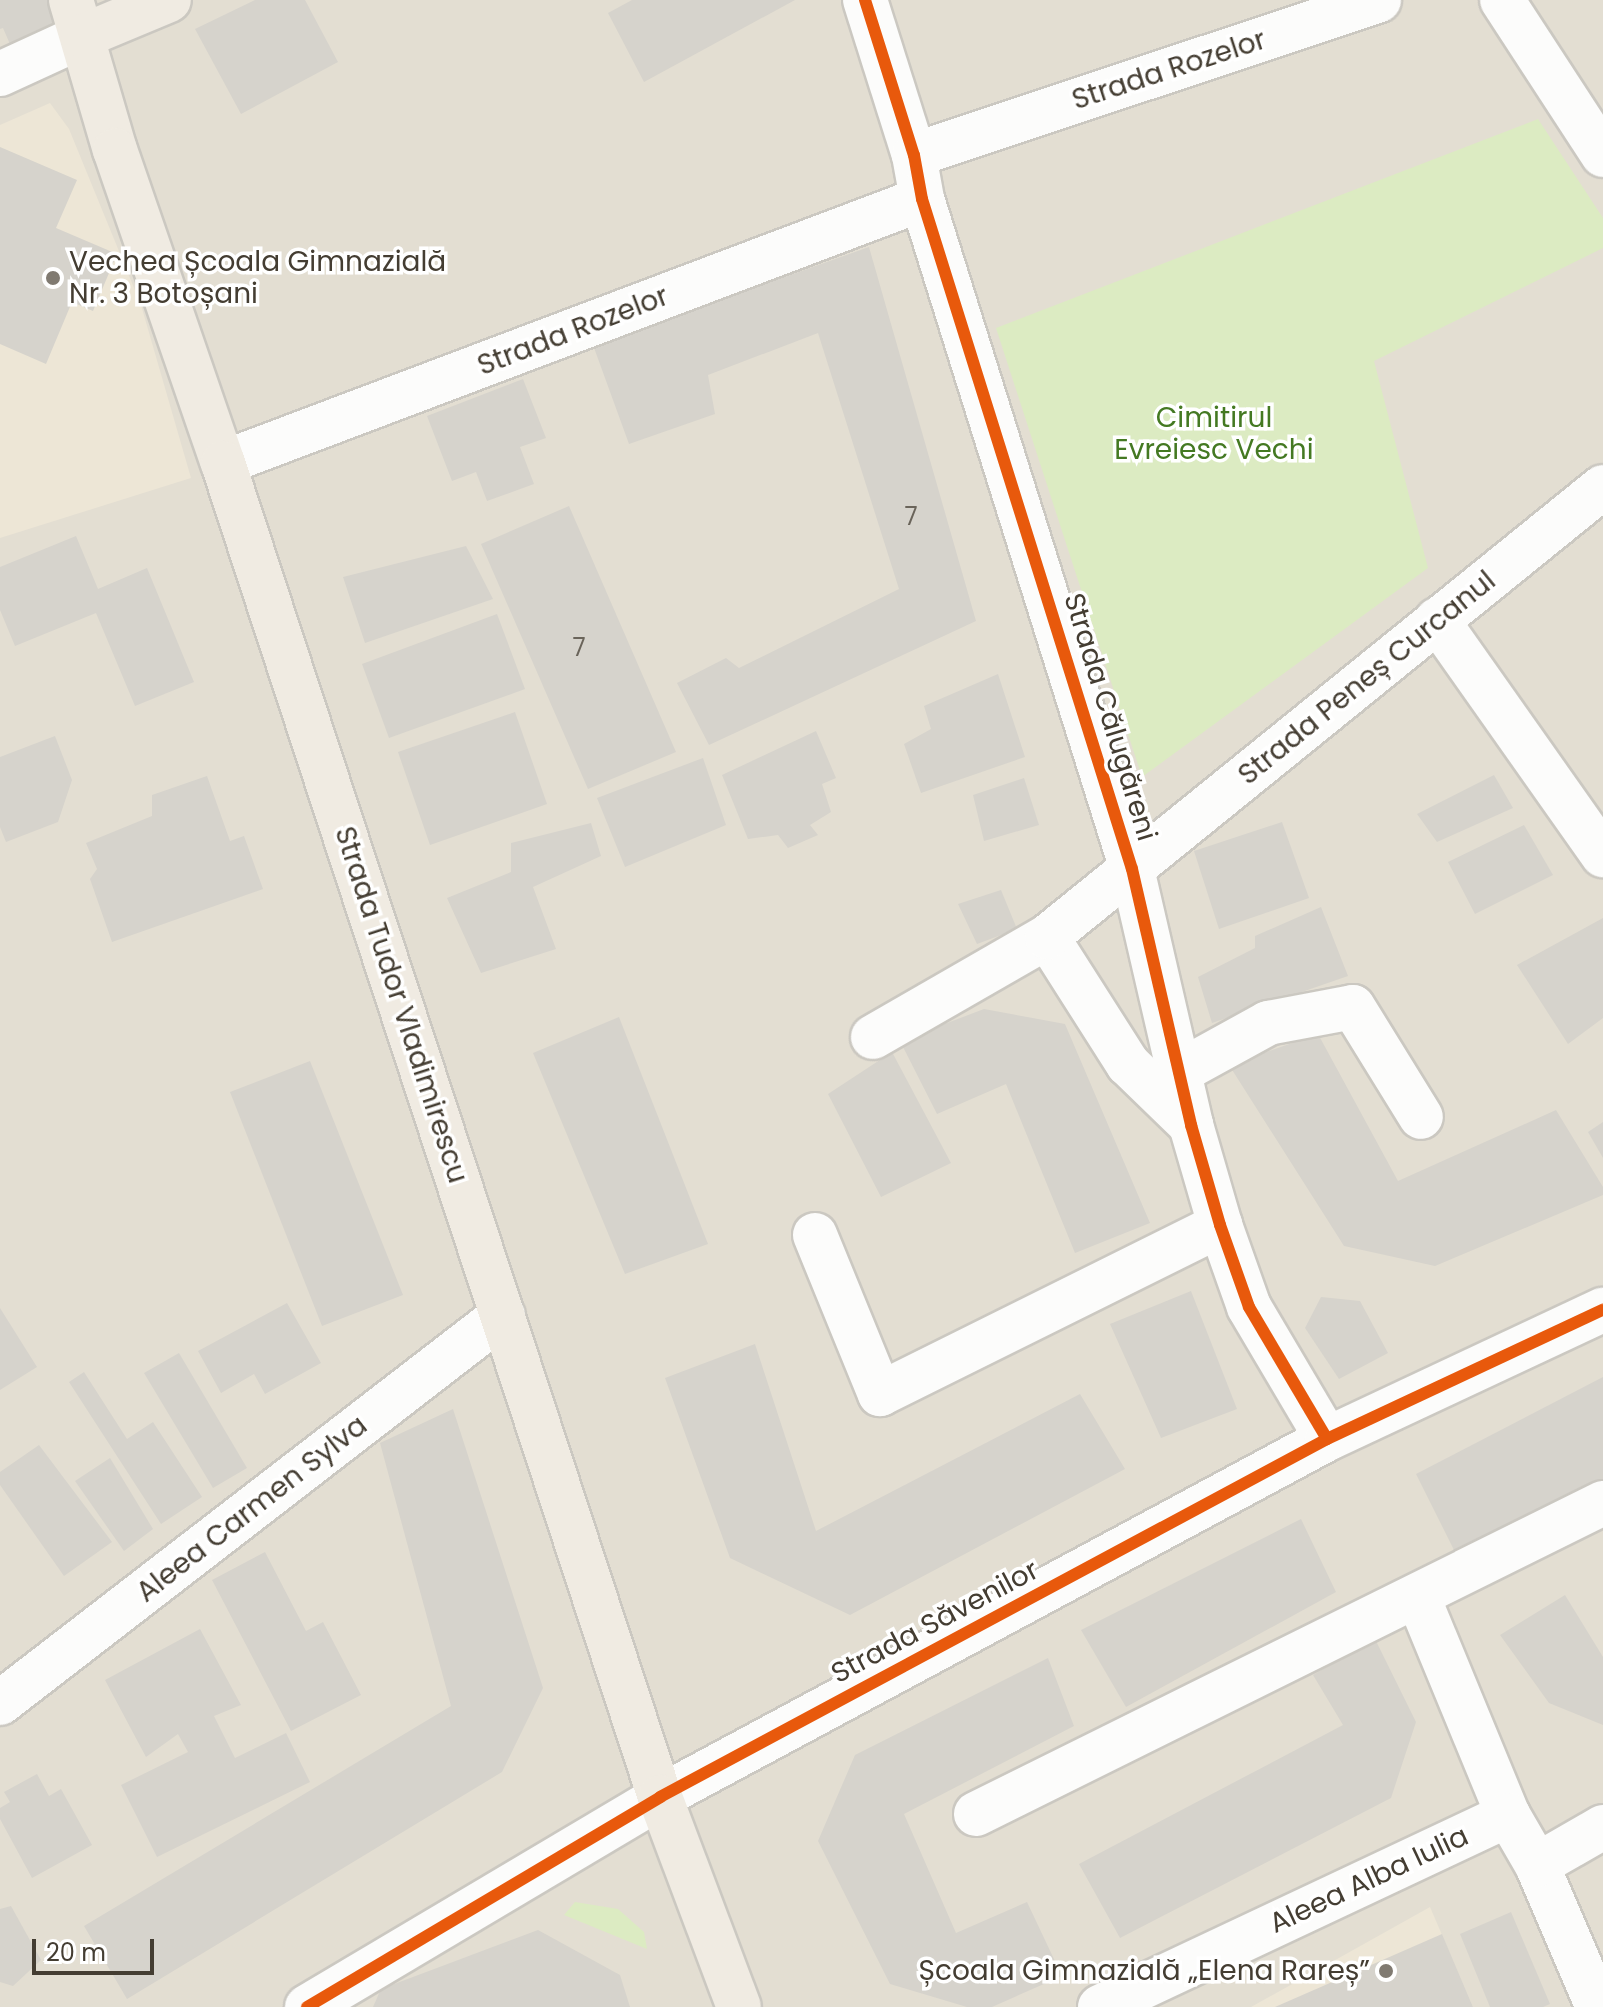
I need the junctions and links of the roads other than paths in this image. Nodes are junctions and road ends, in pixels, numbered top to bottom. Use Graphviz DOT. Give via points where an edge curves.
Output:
graph roads {
  1 [pos="169,0"];
  2 [pos="865,0"];
  3 [pos="1379,0"];
  4 [pos="1502,0"];
  5 [pos="77,18"];
  6 [pos="0,74"];
  7 [pos="914,155"];
  8 [pos="1603,155"];
  9 [pos="922,199"];
  10 [pos="223,463"];
  11 [pos="1603,487"];
  12 [pos="1437,620"];
  13 [pos="1603,855"];
  14 [pos="1132,869"];
  15 [pos="1047,937"];
  16 [pos="873,1037"];
  17 [pos="1179,1072"];
  18 [pos="1421,1117"];
  19 [pos="1191,1125"];
  20 [pos="1220,1225"];
  21 [pos="815,1235"];
  22 [pos="1603,1310"];
  23 [pos="503,1315"];
  24 [pos="1327,1439"];
  25 [pos="1603,1503"];
  26 [pos="1418,1597"];
  27 [pos="0,1703"];
  28 [pos="660,1797"];
  29 [pos="976,1814"];
  30 [pos="1508,1815"];
  31 [pos="1603,1827"];
  32 [pos="1537,1865"];
  33 [pos="307,2007"];
  34 [pos="739,2007"];
  35 [pos="1100,2007"];
  36 [pos="1598,2007"];
  1 -- 5 [label="main road"];
  2 -- 7 [label="street, Strada Călugăreni"];
  3 -- 7 [label="street, Strada Rozelor"];
  4 -- 8 [label="street"];
  5 -- 6 [label="street"];
  5 -- 10 [label="main road, Strada Tudor Vladimirescu" via="115,150"];
  7 -- 9 [label="street, Strada Călugăreni"];
  9 -- 10 [label="street, Strada Rozelor"];
  9 -- 14 [label="street, Strada Călugăreni"];
  10 -- 23 [label="main road, Strada Tudor Vladimirescu"];
  11 -- 12 [label="street, Strada Peneș Curcanul"];
  12 -- 13 [label="street"];
  12 -- 14 [label="street, Strada Peneș Curcanul"];
  14 -- 15 [label="street, Strada Călugăreni"];
  14 -- 17 [label="street, Strada Călugăreni"];
  15 -- 16 [label="street, Strada Călugăreni"];
  15 -- 19 [label="street" via="1128,1064"];
  17 -- 18 [label="street" via="1268,1023 1353,1007"];
  17 -- 19 [label="street, Strada Călugăreni"];
  19 -- 20 [label="street, Strada Călugăreni"];
  20 -- 21 [label="street" via="880,1394"];
  20 -- 24 [label="street, Strada Călugăreni" via="1249,1307"];
  22 -- 24 [label="street, Strada Săvenilor"];
  23 -- 27 [label="street, Aleea Carmen Sylva"];
  23 -- 28 [label="main road, Strada Tudor Vladimirescu"];
  24 -- 28 [label="street, Strada Săvenilor"];
  25 -- 26 [label="street"];
  26 -- 29 [label="street"];
  26 -- 30 [label="street"];
  28 -- 33 [label="street, Strada Săvenilor"];
  28 -- 34 [label="main road, Strada Tudor Vladimirescu"];
  30 -- 32 [label="street"];
  30 -- 35 [label="street, Aleea Alba Iulia"];
  31 -- 32 [label="street"];
  32 -- 36 [label="street"];
}
